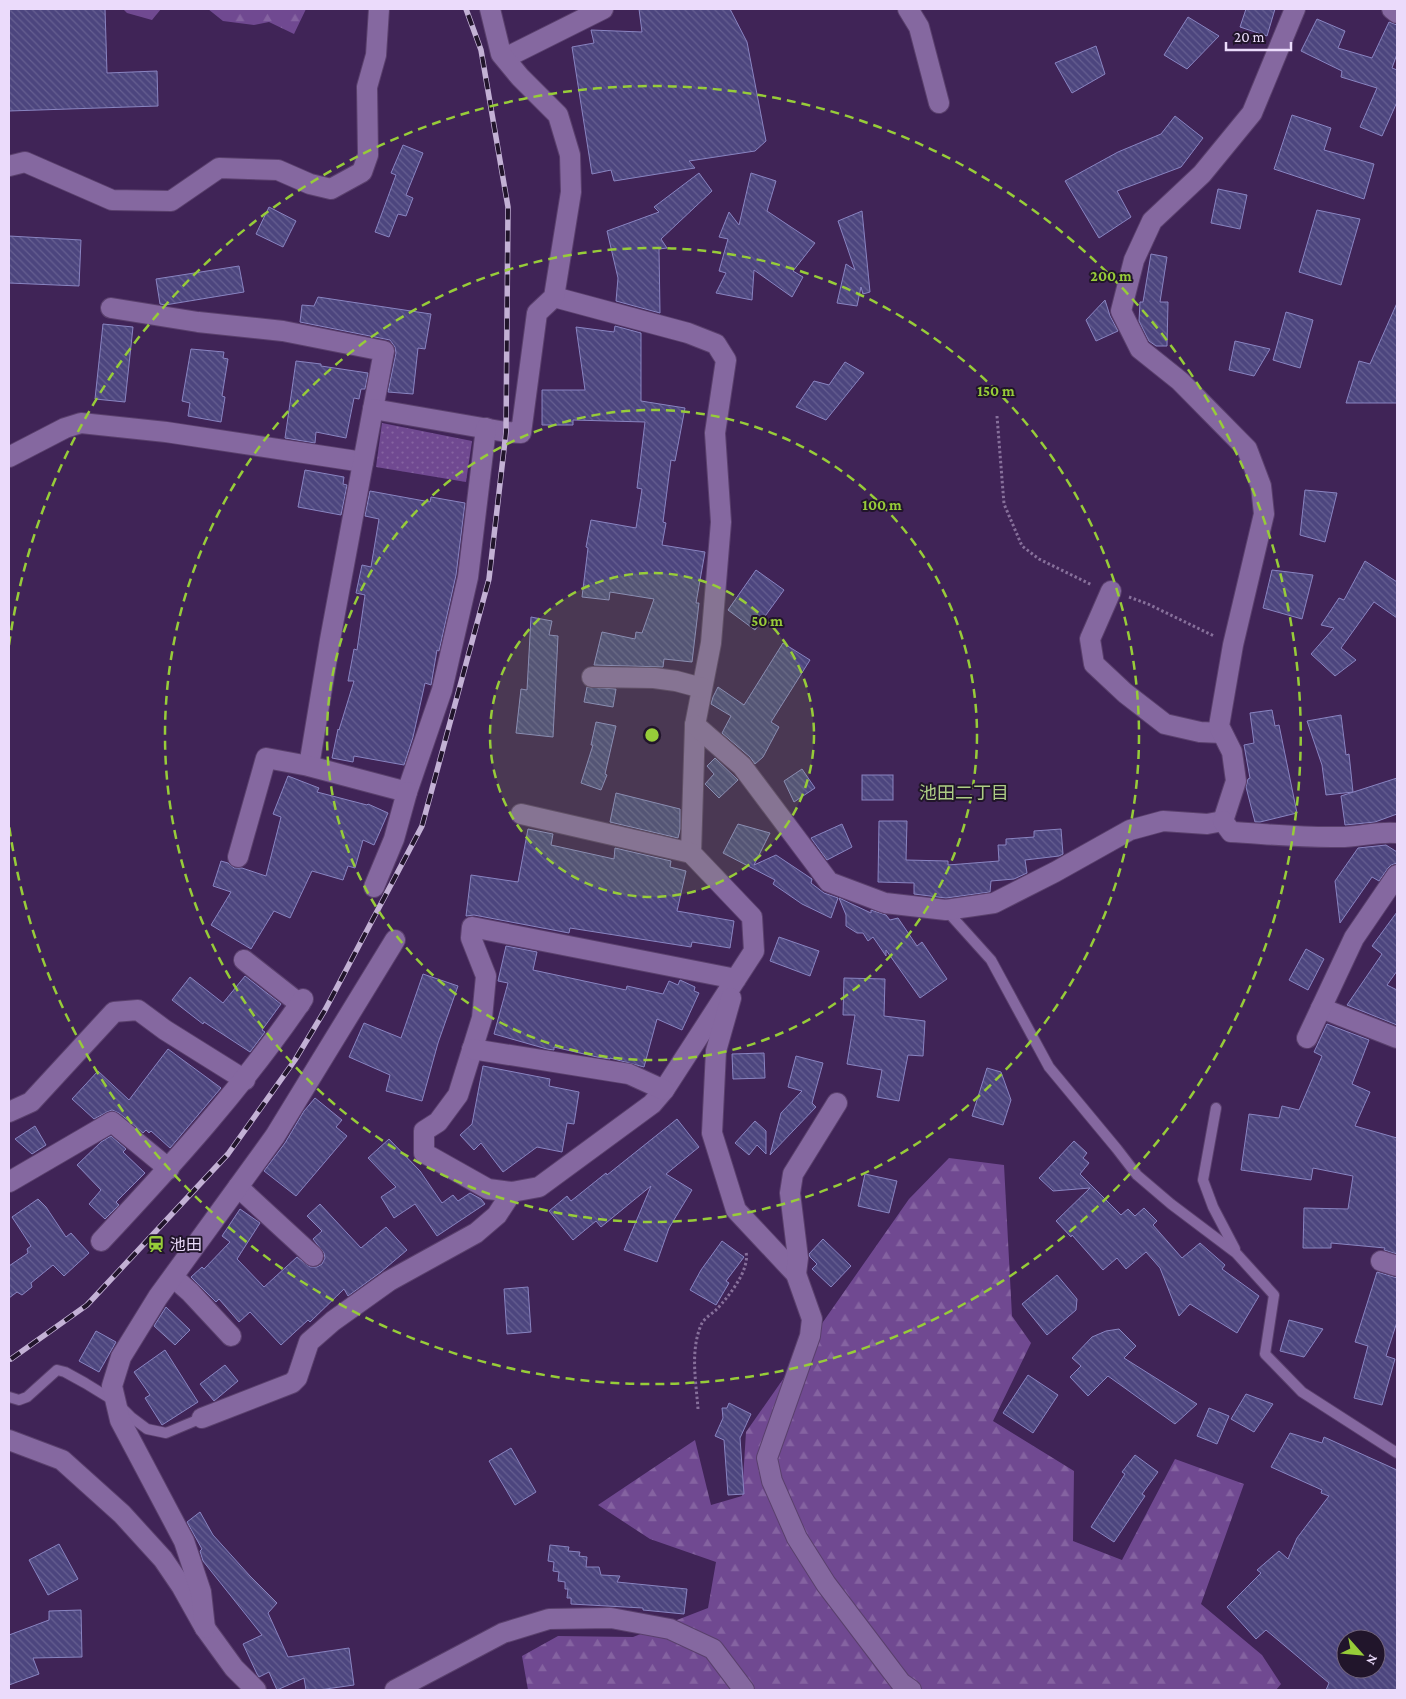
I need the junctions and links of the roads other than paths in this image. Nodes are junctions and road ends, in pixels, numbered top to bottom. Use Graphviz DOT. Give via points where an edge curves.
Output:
graph roads {
  1 [pos="379,9"];
  2 [pos="490,9"];
  3 [pos="603,9"];
  4 [pos="908,9"];
  5 [pos="1295,9"];
  6 [pos="1392,9"];
  7 [pos="1397,13"];
  8 [pos="504,58"];
  9 [pos="939,103"];
  10 [pos="9,166"];
  11 [pos="554,298"];
  12 [pos="111,308"];
  13 [pos="373,409"];
  14 [pos="486,428"];
  15 [pos="9,457"];
  16 [pos="363,462"];
  17 [pos="1111,591"];
  18 [pos="592,677"];
  19 [pos="702,688"];
  20 [pos="695,725"];
  21 [pos="1222,733"];
  22 [pos="309,766"];
  23 [pos="407,792"];
  24 [pos="521,814"];
  25 [pos="1223,821"];
  26 [pos="1397,833"];
  27 [pos="691,853"];
  28 [pos="238,857"];
  29 [pos="1397,876"];
  30 [pos="374,887"];
  31 [pos="946,910"];
  32 [pos="395,940"];
  33 [pos="244,960"];
  34 [pos="736,979"];
  35 [pos="1321,1008"];
  36 [pos="1306,1038"];
  37 [pos="1397,1038"];
  38 [pos="472,1049"];
  39 [pos="245,1080"];
  40 [pos="664,1090"];
  41 [pos="837,1104"];
  42 [pos="1216,1108"];
  43 [pos="9,1112"];
  44 [pos="169,1169"];
  45 [pos="9,1182"];
  46 [pos="238,1187"];
  47 [pos="512,1192"];
  48 [pos="101,1241"];
  49 [pos="1236,1253"];
  50 [pos="313,1256"];
  51 [pos="796,1274"];
  52 [pos="173,1277"];
  53 [pos="230,1336"];
  54 [pos="9,1396"];
  55 [pos="116,1402"];
  56 [pos="202,1418"];
  57 [pos="9,1440"];
  58 [pos="1397,1453"];
  59 [pos="204,1628"];
  60 [pos="256,1690"];
  61 [pos="395,1690"];
  62 [pos="744,1690"];
  63 [pos="911,1690"];
  1 -- 10 [label="street" via="376,55 367,87 368,155 362,172 331,189 278,170 219,168 171,201 112,200 25,162"];
  2 -- 8 [label="street"];
  3 -- 8 [label="street"];
  4 -- 9 [label="street" via="918,27"];
  5 -- 21 [label="street" via="1252,113 1202,174 1152,221 1134,260 1121,311 1140,349 1180,381 1247,449 1261,486 1264,514 1232,645 1219,726"];
  6 -- 7 [label="street"];
  8 -- 11 [label="street" via="558,115 570,155 571,192"];
  11 -- 14 [label="street" via="538,313 521,433"];
  11 -- 19 [label="street" via="688,333 716,344 726,360 715,433 721,522 711,643"];
  12 -- 13 [label="street" via="282,331 384,351"];
  13 -- 14 [label="street"];
  13 -- 16 [label="street"];
  14 -- 23 [label="street" via="468,577 442,690"];
  15 -- 16 [label="street" via="65,428 82,423 166,432"];
  16 -- 22 [label="street"];
  17 -- 21 [label="street" via="1090,639 1094,664 1165,724"];
  18 -- 19 [label="street" via="654,678"];
  19 -- 20 [label="street"];
  20 -- 27 [label="street"];
  20 -- 31 [label="street" via="742,766 829,882 885,903"];
  21 -- 25 [label="street" via="1232,752 1236,781"];
  22 -- 23 [label="street"];
  22 -- 28 [label="street" via="266,758"];
  23 -- 30 [label="street" via="394,839"];
  24 -- 27 [label="street"];
  25 -- 26 [label="street" via="1231,832 1338,837 1384,831"];
  25 -- 31 [label="street" via="1207,824 1163,821 1130,830 994,903"];
  27 -- 34 [label="street" via="752,917 754,950"];
  29 -- 35 [label="street" via="1354,938"];
  31 -- 49 [label="lane" via="991,960 1049,1067 1137,1175"];
  32 -- 46 [label="street" via="275,1136"];
  33 -- 39 [label="street" via="301,1001"];
  34 -- 38 [label="street" via="472,927 471,938 486,976 482,1018"];
  34 -- 40 [label="street"];
  34 -- 51 [label="street" via="716,1051 712,1133 736,1210"];
  35 -- 36 [label="street"];
  35 -- 37 [label="street"];
  38 -- 40 [label="street" via="629,1074"];
  38 -- 47 [label="street" via="458,1095 438,1122 424,1131 424,1154 488,1189"];
  39 -- 43 [label="street" via="164,1030 138,1010 114,1012 31,1102"];
  39 -- 44 [label="street"];
  40 -- 47 [label="street" via="652,1104 539,1187"];
  41 -- 51 [label="street" via="793,1174 790,1193 798,1258"];
  42 -- 49 [label="lane" via="1204,1180 1213,1207"];
  44 -- 45 [label="street" via="112,1122"];
  44 -- 48 [label="street"];
  46 -- 50 [label="street"];
  46 -- 52 [label="street"];
  47 -- 56 [label="street" via="497,1215 476,1233 389,1281 333,1321 310,1342 297,1378 292,1383"];
  49 -- 58 [label="lane" via="1274,1294 1265,1354 1302,1392"];
  51 -- 63 [label="street" via="812,1319 810,1336 767,1458 772,1481 798,1538 826,1584 901,1683"];
  52 -- 53 [label="street"];
  52 -- 55 [label="street" via="121,1357 112,1386"];
  54 -- 55 [label="lane" via="19,1400 27,1397 57,1370"];
  55 -- 56 [label="lane" via="147,1429 166,1433"];
  55 -- 59 [label="street" via="120,1420 184,1541 202,1592"];
  57 -- 59 [label="street" via="62,1460 122,1514 163,1559"];
  59 -- 60 [label="street" via="234,1668"];
  61 -- 62 [label="street" via="503,1633 550,1618 611,1618 670,1629 713,1649"];
}
